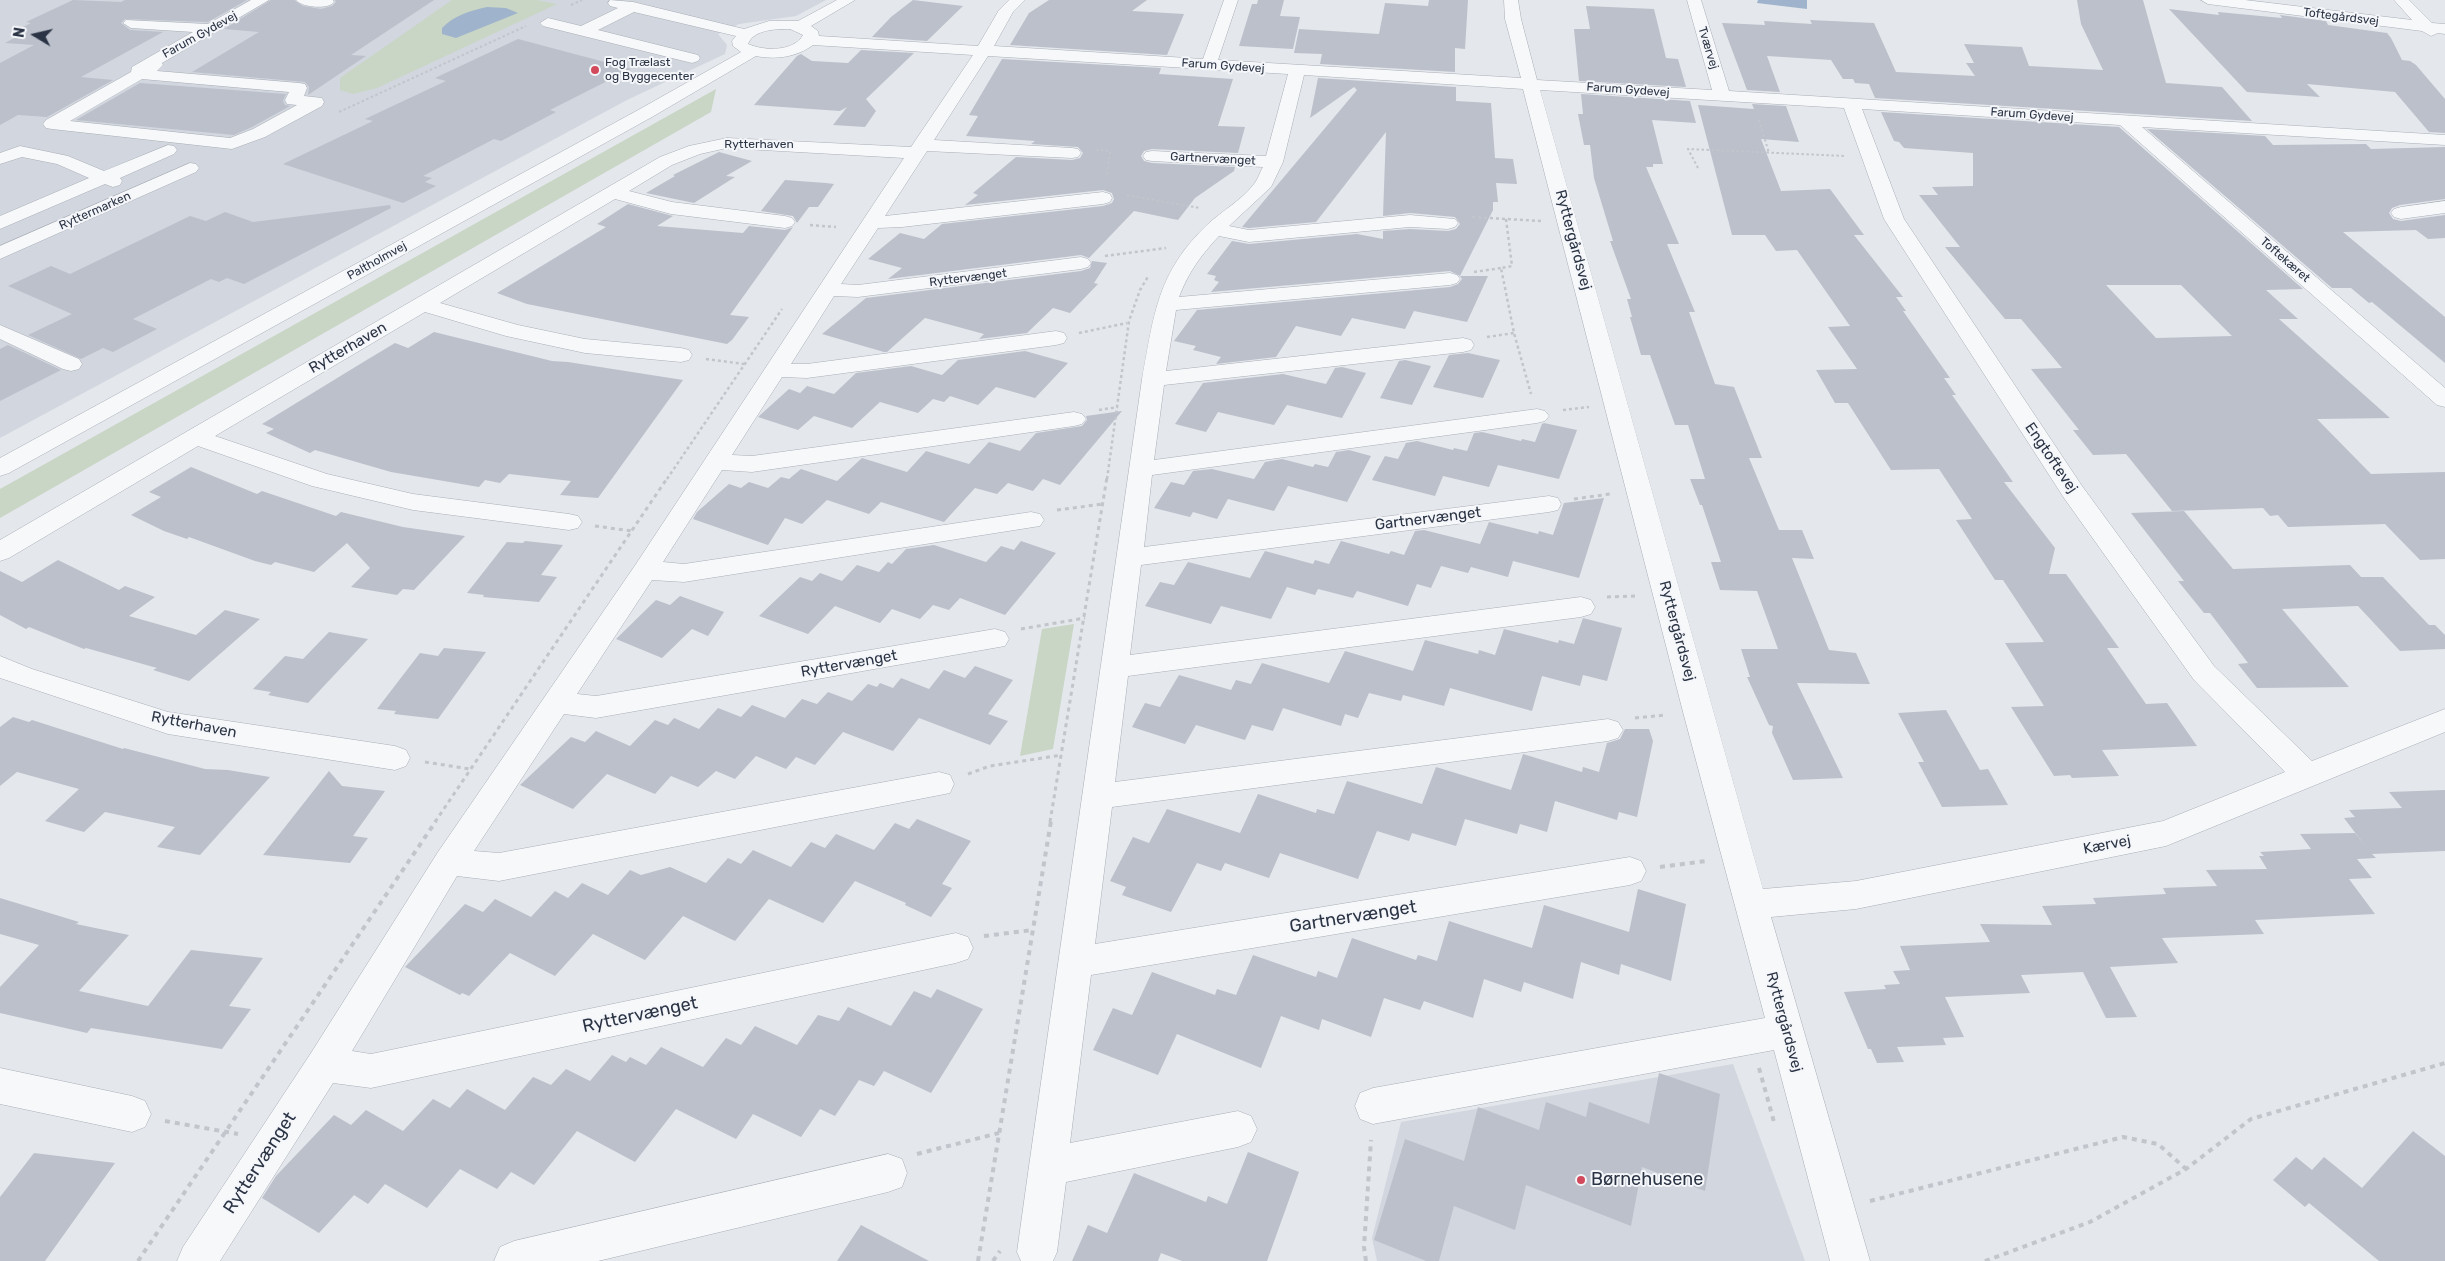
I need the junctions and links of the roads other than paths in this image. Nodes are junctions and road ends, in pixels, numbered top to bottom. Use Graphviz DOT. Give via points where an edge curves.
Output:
graph roads {
  1 [pos="262,0"];
  2 [pos="303,0"];
  3 [pos="604,0"];
  4 [pos="848,0"];
  5 [pos="1018,0"];
  6 [pos="1231,0"];
  7 [pos="1511,0"];
  8 [pos="1694,0"];
  9 [pos="2208,0"];
  10 [pos="2401,0"];
  11 [pos="327,2"];
  12 [pos="633,7"];
  13 [pos="131,23"];
  14 [pos="548,23"];
  15 [pos="800,26"];
  16 [pos="2428,27"];
  17 [pos="210,29"];
  18 [pos="583,31"];
  19 [pos="2442,35"];
  20 [pos="810,40"];
  21 [pos="749,43"];
  22 [pos="983,51"];
  23 [pos="692,58"];
  24 [pos="1209,64"];
  25 [pos="144,70"];
  26 [pos="1297,71"];
  27 [pos="1531,84"];
  28 [pos="1722,96"];
  29 [pos="1851,103"];
  30 [pos="2125,121"];
  31 [pos="2445,140"];
  32 [pos="919,149"];
  33 [pos="168,150"];
  34 [pos="1072,153"];
  35 [pos="1152,156"];
  36 [pos="0,158"];
  37 [pos="1274,162"];
  38 [pos="190,168"];
  39 [pos="103,177"];
  40 [pos="138,191"];
  41 [pos="612,192"];
  42 [pos="1104,195"];
  43 [pos="2445,207"];
  44 [pos="2401,213"];
  45 [pos="785,222"];
  46 [pos="870,222"];
  47 [pos="1222,222"];
  48 [pos="0,223"];
  49 [pos="1448,223"];
  50 [pos="0,253"];
  51 [pos="1081,263"];
  52 [pos="1450,278"];
  53 [pos="826,290"];
  54 [pos="422,304"];
  55 [pos="1166,306"];
  56 [pos="0,331"];
  57 [pos="1056,338"];
  58 [pos="1463,345"];
  59 [pos="680,355"];
  60 [pos="71,364"];
  61 [pos="774,370"];
  62 [pos="1153,379"];
  63 [pos="2445,400"];
  64 [pos="1537,416"];
  65 [pos="1074,418"];
  66 [pos="195,437"];
  67 [pos="715,462"];
  68 [pos="0,468"];
  69 [pos="1141,469"];
  70 [pos="1549,504"];
  71 [pos="1031,520"];
  72 [pos="569,522"];
  73 [pos="0,552"];
  74 [pos="1129,558"];
  75 [pos="644,570"];
  76 [pos="1581,607"];
  77 [pos="996,639"];
  78 [pos="0,666"];
  79 [pos="1114,667"];
  80 [pos="555,702"];
  81 [pos="2445,720"];
  82 [pos="1608,730"];
  83 [pos="395,758"];
  84 [pos="2307,775"];
  85 [pos="939,784"];
  86 [pos="1097,797"];
  87 [pos="449,862"];
  88 [pos="1630,871"];
  89 [pos="1752,904"];
  90 [pos="956,948"];
  91 [pos="1075,962"];
  92 [pos="1786,1031"];
  93 [pos="324,1065"];
  94 [pos="0,1086"];
  95 [pos="1373,1106"];
  96 [pos="132,1114"];
  97 [pos="1238,1130"];
  98 [pos="1048,1166"];
  99 [pos="888,1173"];
  100 [pos="1037,1252"];
  101 [pos="197,1261"];
  102 [pos="514,1261"];
  103 [pos="1850,1261"];
  1 -- 17 [label="street, Farum Gydevej"];
  2 -- 11 [label="street"];
  3 -- 12 [label="street"];
  4 -- 15 [label="street"];
  5 -- 22 [label="street, Ryttervænget" via="1007,10"];
  6 -- 24 [label="street"];
  7 -- 27 [label="street, Ryttergårdsvej"];
  8 -- 28 [label="street, Tværvej"];
  9 -- 16 [label="street, Toftegårdsvej"];
  10 -- 16 [label="street"];
  12 -- 18 [label="street"];
  12 -- 21 [label="street"];
  13 -- 17 [label="street"];
  14 -- 18 [label="street"];
  15 -- 20 [label="street" via="812,34"];
  15 -- 21 [label="street, Paltholmvej" via="769,26"];
  16 -- 19 [label="street"];
  17 -- 25 [label="street, Farum Gydevej"];
  18 -- 23 [label="street"];
  20 -- 21 [label="street" via="790,51 766,53"];
  20 -- 22 [label="street, Farum Gydevej"];
  21 -- 68 [label="street, Paltholmvej" via="637,118"];
  22 -- 24 [label="street, Farum Gydevej"];
  22 -- 32 [label="street, Ryttervænget"];
  24 -- 26 [label="street, Farum Gydevej"];
  25 -- 25 [label="street, Farum Gydevej" via="52,124 232,144 316,102 293,100 299,88"];
  26 -- 27 [label="street, Farum Gydevej"];
  26 -- 37 [label="street, Gartnervænget"];
  27 -- 28 [label="street, Farum Gydevej"];
  27 -- 89 [label="street, Ryttergårdsvej"];
  28 -- 29 [label="street, Farum Gydevej"];
  29 -- 30 [label="street, Farum Gydevej"];
  29 -- 84 [label="street, Engtoftevej" via="1894,219 2073,492 2204,673"];
  30 -- 31 [label="street, Farum Gydevej"];
  30 -- 63 [label="street, Toftekæret"];
  32 -- 34 [label="street"];
  32 -- 41 [label="street, Rytterhaven" via="726,144 695,150 666,161"];
  32 -- 46 [label="street, Ryttervænget"];
  33 -- 39 [label="street"];
  35 -- 37 [label="street, Gartnervænget"];
  36 -- 39 [label="street" via="20,151 62,160"];
  37 -- 47 [label="street, Gartnervænget" via="1262,186"];
  38 -- 40 [label="street, Ryttermarken"];
  39 -- 40 [label="street"];
  39 -- 48 [label="street"];
  40 -- 50 [label="street, Ryttermarken"];
  41 -- 45 [label="street" via="671,208"];
  41 -- 54 [label="street, Rytterhaven"];
  42 -- 46 [label="street" via="902,221"];
  43 -- 44 [label="street"];
  46 -- 53 [label="street, Ryttervænget"];
  47 -- 49 [label="street" via="1249,236 1410,221"];
  47 -- 55 [label="street, Gartnervænget" via="1191,254 1176,278"];
  51 -- 53 [label="street, Ryttervænget" via="858,292"];
  52 -- 55 [label="street"];
  53 -- 61 [label="street, Ryttervænget"];
  54 -- 59 [label="street" via="514,331 585,346"];
  54 -- 66 [label="street, Rytterhaven"];
  55 -- 62 [label="street, Gartnervænget"];
  56 -- 60 [label="street"];
  57 -- 61 [label="street" via="807,371"];
  58 -- 62 [label="street"];
  61 -- 67 [label="street, Ryttervænget"];
  62 -- 69 [label="street, Gartnervænget"];
  64 -- 69 [label="street"];
  65 -- 67 [label="street" via="752,464"];
  66 -- 72 [label="street" via="321,480 413,502"];
  66 -- 73 [label="street, Rytterhaven"];
  67 -- 75 [label="street, Ryttervænget"];
  69 -- 74 [label="street, Gartnervænget"];
  70 -- 74 [label="street, Gartnervænget"];
  71 -- 75 [label="street" via="684,573"];
  74 -- 79 [label="street, Gartnervænget"];
  75 -- 80 [label="street, Ryttervænget"];
  76 -- 79 [label="street"];
  77 -- 80 [label="street, Ryttervænget" via="596,707"];
  78 -- 83 [label="street, Rytterhaven" via="168,723"];
  79 -- 86 [label="street, Gartnervænget"];
  80 -- 87 [label="street, Ryttervænget"];
  81 -- 84 [label="street, Kærvej"];
  82 -- 86 [label="street"];
  84 -- 89 [label="street, Kærvej" via="2166,833 1856,895"];
  85 -- 87 [label="street" via="499,867"];
  86 -- 91 [label="street, Gartnervænget"];
  87 -- 93 [label="street, Ryttervænget"];
  88 -- 91 [label="street, Gartnervænget"];
  89 -- 92 [label="street, Ryttergårdsvej"];
  90 -- 93 [label="street, Ryttervænget" via="370,1072"];
  91 -- 98 [label="street, Gartnervænget"];
  92 -- 95 [label="street"];
  92 -- 103 [label="street, Ryttergårdsvej"];
  93 -- 101 [label="street, Ryttervænget"];
  94 -- 96 [label="street"];
  97 -- 98 [label="street"];
  98 -- 100 [label="street, Gartnervænget"];
  99 -- 102 [label="street"];
}
